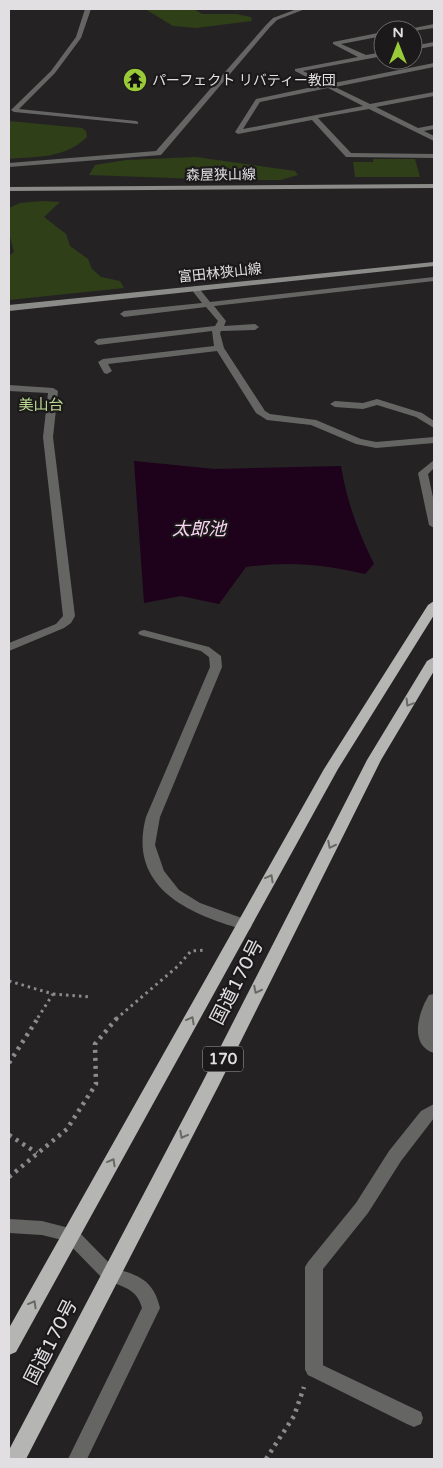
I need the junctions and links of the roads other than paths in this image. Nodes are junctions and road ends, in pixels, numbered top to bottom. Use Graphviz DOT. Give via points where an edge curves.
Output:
graph roads {
  1 [pos="88,9"];
  2 [pos="302,9"];
  3 [pos="373,36"];
  4 [pos="373,56"];
  5 [pos="364,57"];
  6 [pos="434,65"];
  7 [pos="326,86"];
  8 [pos="434,94"];
  9 [pos="370,107"];
  10 [pos="314,118"];
  11 [pos="136,123"];
  12 [pos="434,127"];
  13 [pos="416,130"];
  14 [pos="434,139"];
  15 [pos="434,156"];
  16 [pos="9,165"];
  17 [pos="434,186"];
  18 [pos="9,189"];
  19 [pos="434,264"];
  20 [pos="434,279"];
  21 [pos="194,290"];
  22 [pos="205,303"];
  23 [pos="9,308"];
  24 [pos="124,314"];
  25 [pos="255,327"];
  26 [pos="218,328"];
  27 [pos="98,342"];
  28 [pos="220,348"];
  29 [pos="107,371"];
  30 [pos="9,388"];
  31 [pos="335,404"];
  32 [pos="434,425"];
  33 [pos="434,440"];
  34 [pos="434,463"];
  35 [pos="434,525"];
  36 [pos="434,605"];
  37 [pos="144,633"];
  38 [pos="9,647"];
  39 [pos="434,661"];
  40 [pos="245,925"];
  41 [pos="434,999"];
  42 [pos="434,1047"];
  43 [pos="434,1110"];
  44 [pos="9,1226"];
  45 [pos="71,1235"];
  46 [pos="110,1274"];
  47 [pos="9,1346"];
  48 [pos="414,1418"];
  49 [pos="15,1459"];
  50 [pos="77,1459"];
  1 -- 11 [label="street" via="79,37 53,72 14,110"];
  2 -- 16 [label="street" via="275,19 158,153"];
  3 -- 5 [label="street" via="335,43"];
  4 -- 5 [label="street"];
  5 -- 7 [label="street" via="297,70"];
  6 -- 7 [label="street"];
  7 -- 9 [label="street"];
  7 -- 10 [label="street" via="258,100 238,132"];
  8 -- 9 [label="street"];
  9 -- 10 [label="street"];
  9 -- 13 [label="street"];
  10 -- 15 [label="street" via="349,155"];
  12 -- 13 [label="street"];
  13 -- 14 [label="street"];
  17 -- 18 [label="main road, 森屋狭山線"];
  19 -- 21 [label="main road, 富田林狭山線"];
  20 -- 22 [label="street"];
  21 -- 22 [label="street"];
  21 -- 23 [label="main road, 富田林狭山線"];
  22 -- 24 [label="street"];
  22 -- 26 [label="street" via="222,321"];
  25 -- 26 [label="street"];
  26 -- 27 [label="street"];
  26 -- 28 [label="street"];
  28 -- 29 [label="street" via="103,362"];
  28 -- 33 [label="street" via="261,413 267,417 313,422 359,442 376,445"];
  30 -- 38 [label="street" via="53,392 48,437 69,616 60,626"];
  31 -- 32 [label="street" via="363,406 377,402 420,415"];
  34 -- 35 [label="street" via="423,472"];
  40 -- 36 [label="highway, 国道170号 / 170, one-way" via="331,769"];
  37 -- 40 [label="street" via="205,649 215,656 216,667 153,817 146,839 148,854 164,885 177,898"];
  39 -- 46 [label="highway, 国道170号 / 170, one-way" via="374,760 210,1085"];
  45 -- 40 [label="highway, 国道170号 / 170, one-way"];
  41 -- 42 [label="street" via="424,1017 428,1040"];
  43 -- 48 [label="street" via="394,1156 362,1208 314,1267 314,1369"];
  44 -- 45 [label="street" via="42,1228"];
  45 -- 46 [label="street"];
  47 -- 45 [label="highway, 国道170号 / 170, one-way"];
  46 -- 49 [label="highway, 国道170号 / 170"];
  46 -- 50 [label="street" via="140,1284 149,1296 150,1308"];
}
